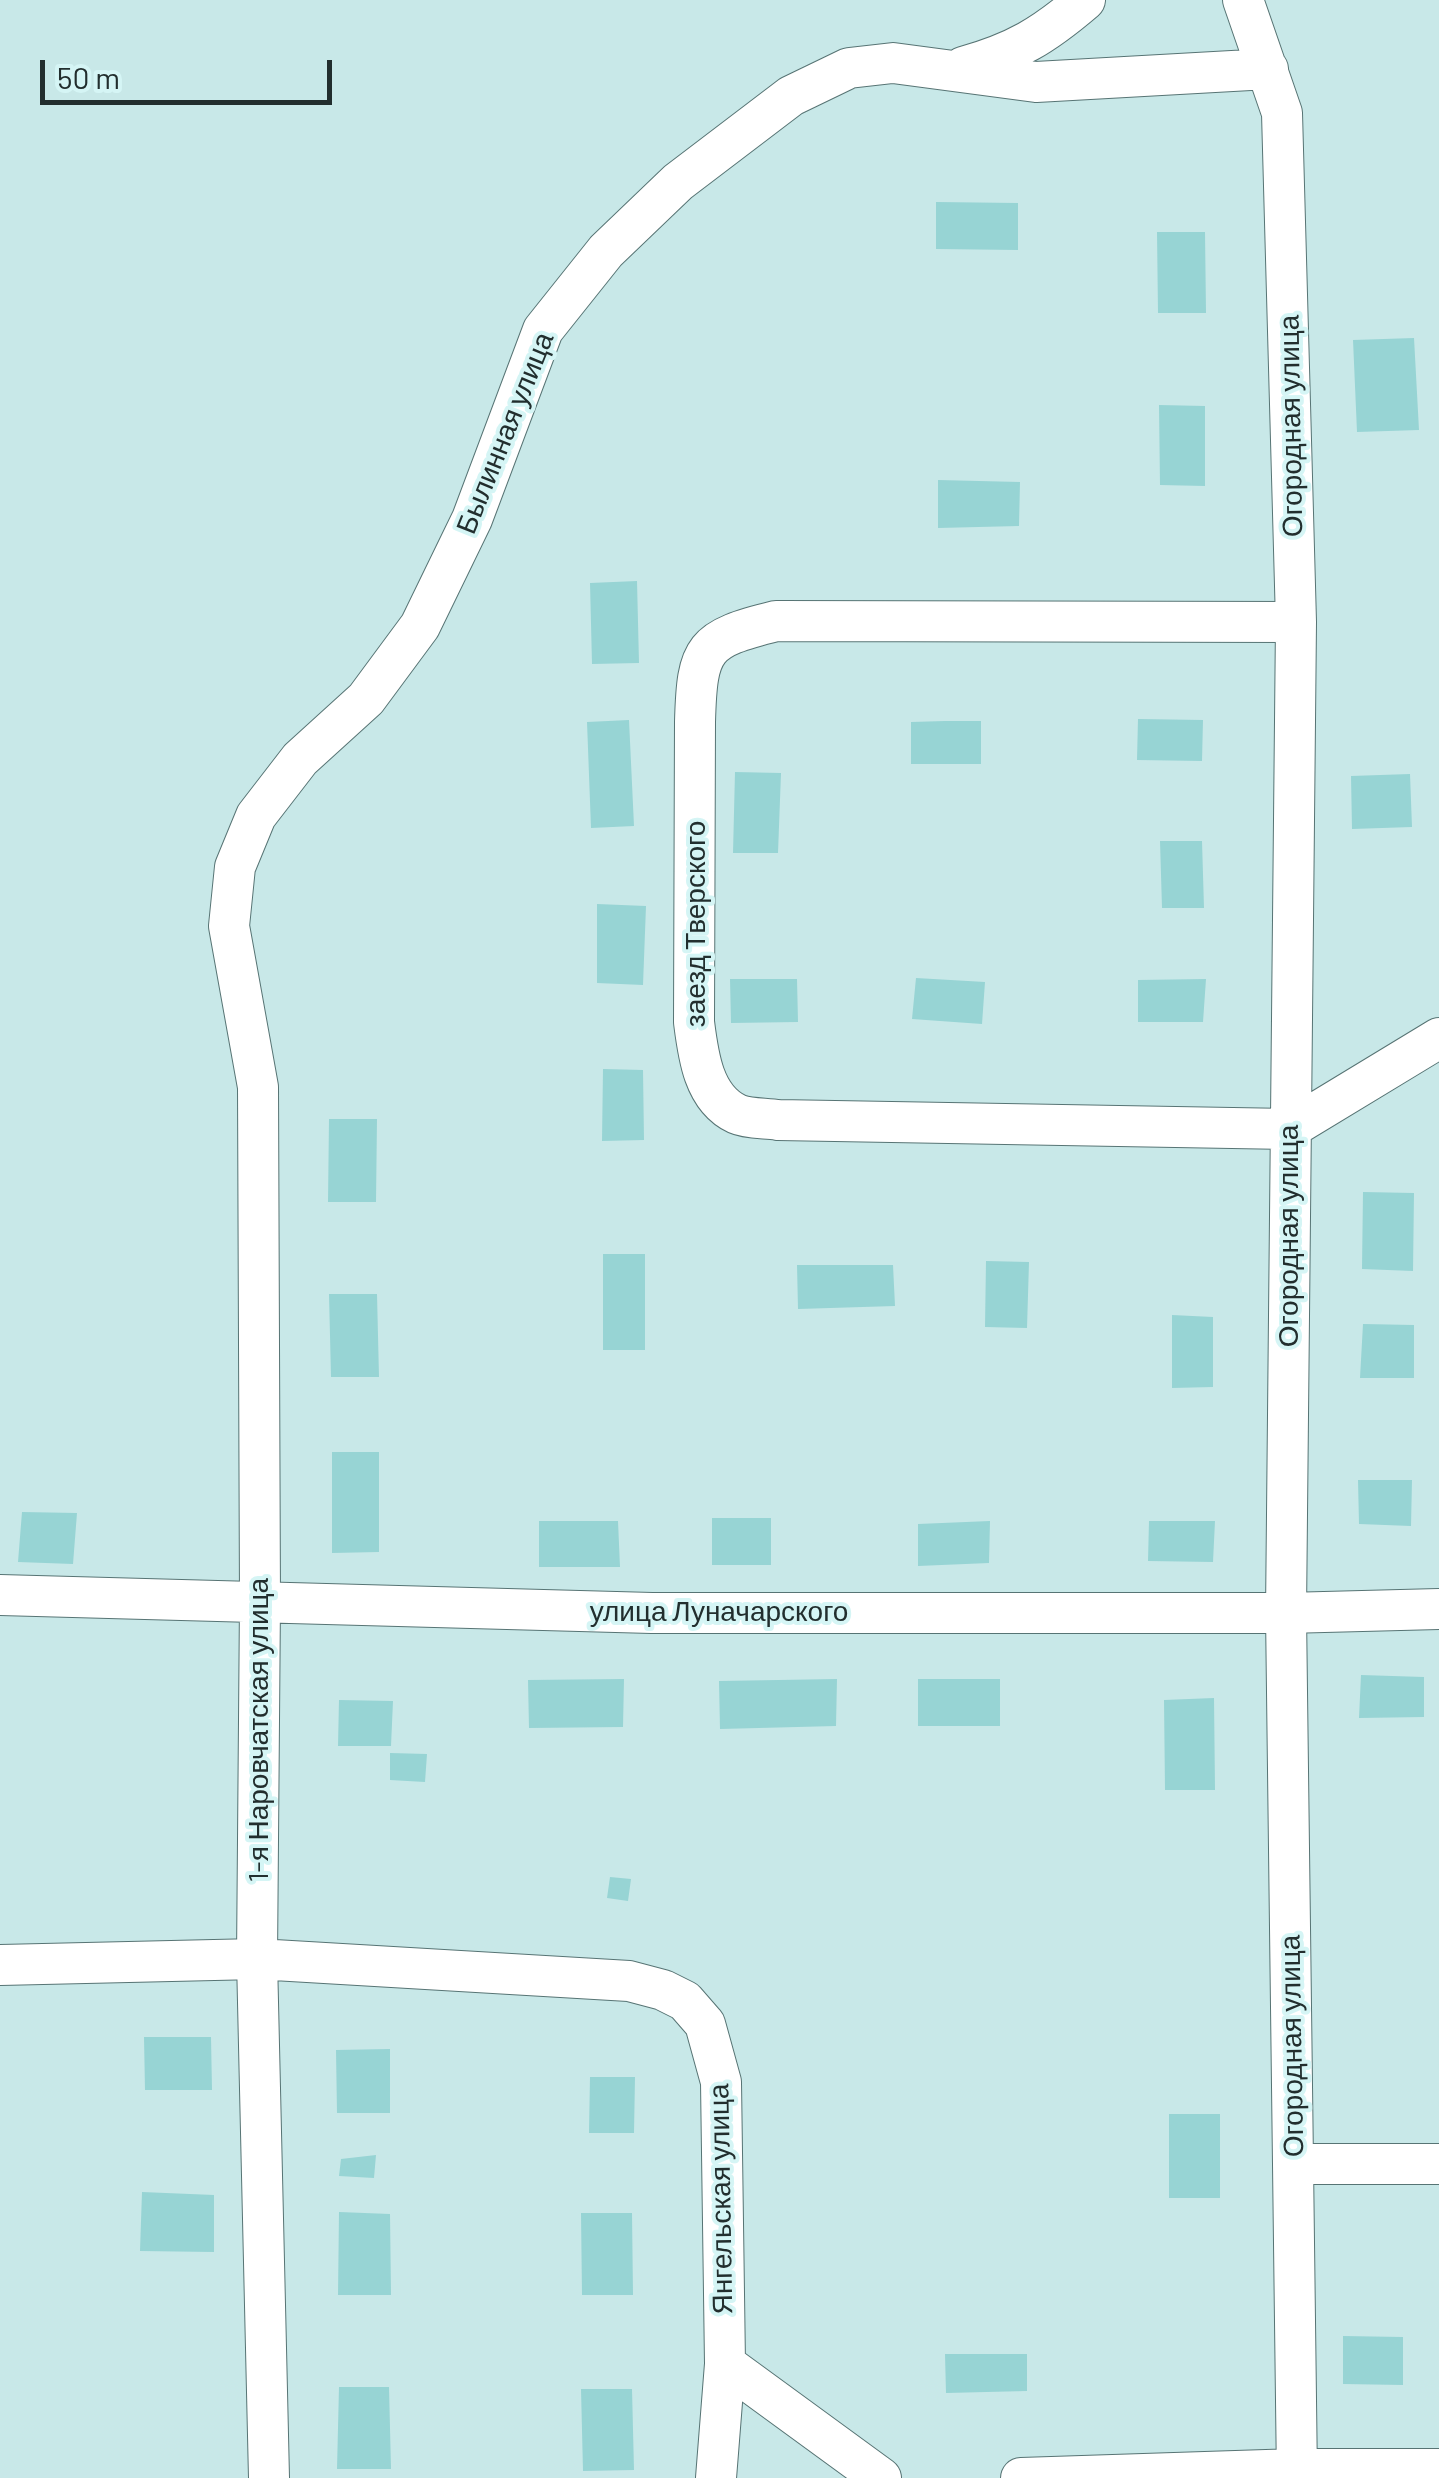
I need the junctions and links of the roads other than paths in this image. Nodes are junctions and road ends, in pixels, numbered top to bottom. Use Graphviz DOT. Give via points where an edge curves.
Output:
graph roads {
  1 [pos="1085,0"];
  2 [pos="1243,0"];
  3 [pos="1268,69"];
  4 [pos="952,70"];
  5 [pos="1296,622"];
  6 [pos="238,985"];
  7 [pos="1439,1038"];
  8 [pos="1289,1129"];
  9 [pos="0,1595"];
  10 [pos="260,1600"];
  11 [pos="1439,1610"];
  12 [pos="1286,1613"];
  13 [pos="257,1959"];
  14 [pos="0,1965"];
  15 [pos="1294,2164"];
  16 [pos="1439,2164"];
  17 [pos="725,2364"];
  18 [pos="1439,2469"];
  19 [pos="1297,2474"];
  20 [pos="269,2478"];
  21 [pos="716,2478"];
  22 [pos="881,2478"];
  23 [pos="1020,2478"];
  1 -- 4 [label="street" via="1008,54"];
  2 -- 3 [label="street, Огородная улица"];
  3 -- 4 [label="street, Былинная улица" via="1036,82"];
  3 -- 5 [label="street, Огородная улица" via="1282,113 1285,162"];
  4 -- 6 [label="street, Былинная улица" via="893,63 849,68 792,96 678,182 606,251 544,330 472,519 420,626 366,699 300,759 256,816 235,867 229,926"];
  5 -- 8 [label="street, Огородная улица"];
  5 -- 8 [label="street, заезд Тверского" via="776,621 734,632 707,648 696,678 695,722 694,1022 699,1065 714,1094 738,1114"];
  6 -- 10 [label="street, 1-я Наровчатская улица" via="258,1087"];
  7 -- 8 [label="street"];
  8 -- 12 [label="street, Огородная улица"];
  9 -- 10 [label="street, улица Луначарского"];
  10 -- 12 [label="street, улица Луначарского" via="652,1613"];
  10 -- 13 [label="street, 1-я Наровчатская улица"];
  11 -- 12 [label="street, улица Луначарского"];
  12 -- 15 [label="street, Огородная улица"];
  13 -- 14 [label="street, Янгельская улица"];
  13 -- 17 [label="street, Янгельская улица" via="629,1981 685,2000 705,2024 720,2082"];
  13 -- 20 [label="street, 1-я Наровчатская улица"];
  15 -- 16 [label="street"];
  15 -- 19 [label="street, Огородная улица"];
  17 -- 21 [label="street, Янгельская улица"];
  17 -- 22 [label="street"];
  18 -- 19 [label="street"];
  19 -- 23 [label="street"];
}
